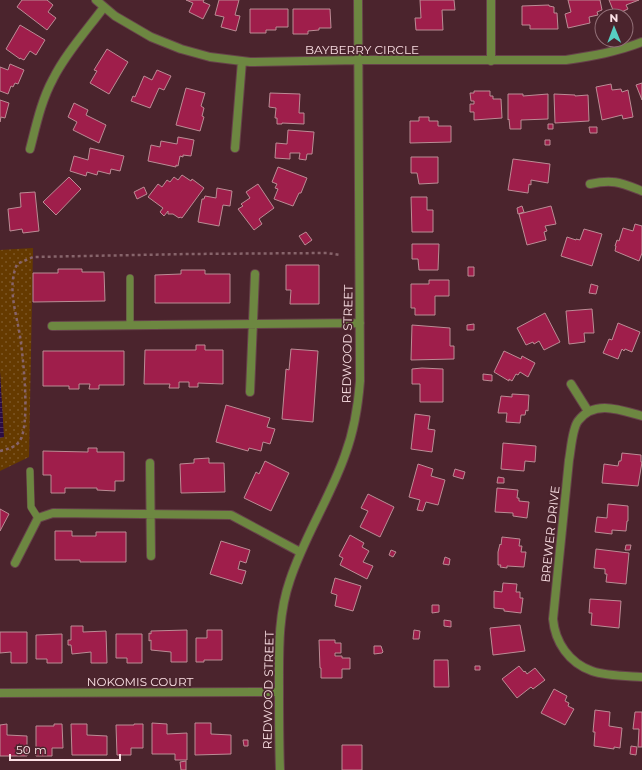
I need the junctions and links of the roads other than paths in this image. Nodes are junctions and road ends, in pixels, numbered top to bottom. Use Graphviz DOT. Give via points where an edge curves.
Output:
graph roads {
  1 [pos="96,0"];
  2 [pos="358,0"];
  3 [pos="491,0"];
  4 [pos="104,7"];
  5 [pos="642,42"];
  6 [pos="358,60"];
  7 [pos="242,61"];
  8 [pos="491,61"];
  9 [pos="235,148"];
  10 [pos="30,149"];
  11 [pos="590,184"];
  12 [pos="642,191"];
  13 [pos="255,274"];
  14 [pos="130,278"];
  15 [pos="360,323"];
  16 [pos="253,324"];
  17 [pos="130,325"];
  18 [pos="52,326"];
  19 [pos="571,384"];
  20 [pos="250,392"];
  21 [pos="588,411"];
  22 [pos="642,416"];
  23 [pos="150,463"];
  24 [pos="30,471"];
  25 [pos="150,514"];
  26 [pos="38,518"];
  27 [pos="300,552"];
  28 [pos="151,556"];
  29 [pos="15,563"];
  30 [pos="642,677"];
  31 [pos="279,692"];
  32 [pos="0,693"];
  33 [pos="280,770"];
  1 -- 4 [label="street, BAYBERRY CIRCLE"];
  2 -- 6 [label="street, REDWOOD STREET"];
  3 -- 8 [label="street"];
  4 -- 7 [label="street, BAYBERRY CIRCLE" via="151,37 181,49 210,57"];
  4 -- 10 [label="street" via="52,79"];
  5 -- 8 [label="street, BAYBERRY CIRCLE" via="598,56 566,60"];
  6 -- 7 [label="street, BAYBERRY CIRCLE"];
  6 -- 8 [label="street, BAYBERRY CIRCLE"];
  6 -- 15 [label="street, REDWOOD STREET"];
  7 -- 9 [label="street"];
  11 -- 12 [label="street" via="612,181"];
  13 -- 16 [label="street"];
  14 -- 17 [label="lane"];
  15 -- 16 [label="street"];
  15 -- 27 [label="street, REDWOOD STREET" via="360,381 353,429 336,479"];
  16 -- 17 [label="street"];
  16 -- 20 [label="street"];
  17 -- 18 [label="street"];
  19 -- 21 [label="street"];
  21 -- 22 [label="street" via="608,408"];
  21 -- 30 [label="street, BREWER DRIVE" via="578,421 571,450 554,627 564,652 578,664 593,672"];
  23 -- 25 [label="street"];
  24 -- 26 [label="lane" via="31,507"];
  25 -- 26 [label="street" via="53,513"];
  25 -- 27 [label="street" via="231,515"];
  25 -- 28 [label="street"];
  26 -- 29 [label="street"];
  27 -- 31 [label="street, REDWOOD STREET" via="289,581 282,616"];
  31 -- 32 [label="street, NOKOMIS COURT"];
  31 -- 33 [label="street, REDWOOD STREET"];
}
